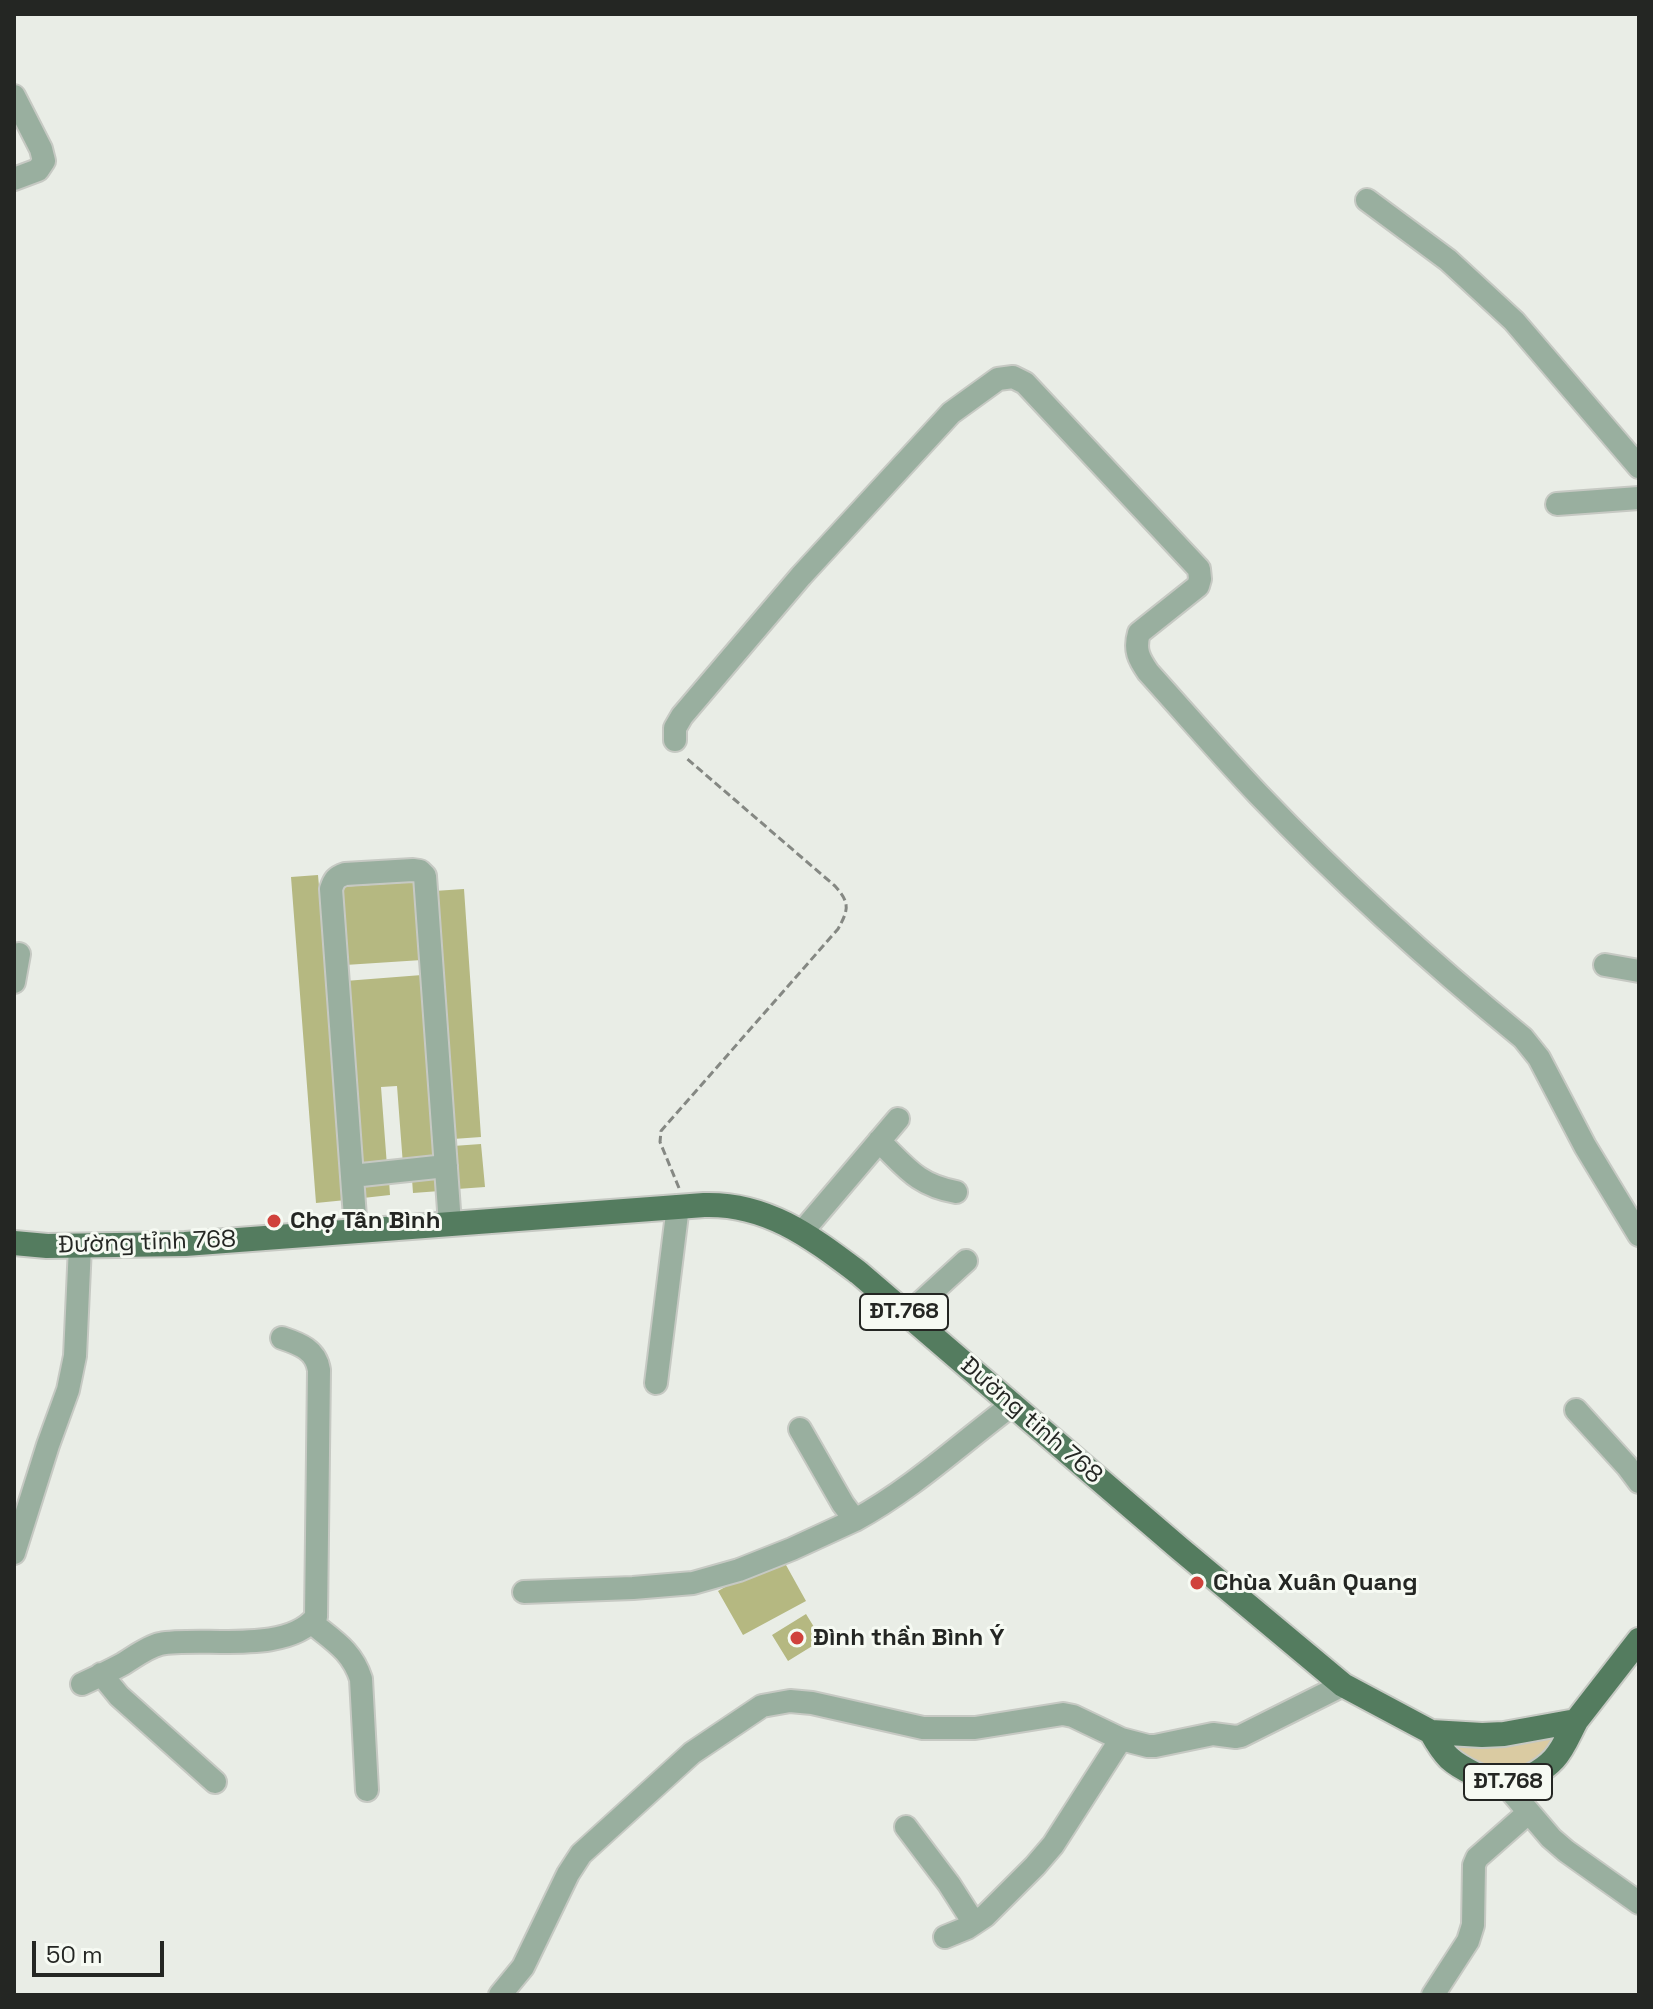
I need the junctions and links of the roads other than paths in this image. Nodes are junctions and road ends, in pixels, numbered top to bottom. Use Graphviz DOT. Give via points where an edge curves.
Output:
graph roads {
  1 [pos="14,96"];
  2 [pos="14,179"];
  3 [pos="1367,200"];
  4 [pos="1639,467"];
  5 [pos="1639,498"];
  6 [pos="1557,504"];
  7 [pos="675,740"];
  8 [pos="19,954"];
  9 [pos="1605,965"];
  10 [pos="1639,971"];
  11 [pos="14,982"];
  12 [pos="898,1119"];
  13 [pos="879,1141"];
  14 [pos="446,1166"];
  15 [pos="352,1176"];
  16 [pos="956,1192"];
  17 [pos="682,1206"];
  18 [pos="450,1224"];
  19 [pos="356,1231"];
  20 [pos="802,1232"];
  21 [pos="1639,1235"];
  22 [pos="14,1243"];
  23 [pos="80,1246"];
  24 [pos="966,1261"];
  25 [pos="907,1315"];
  26 [pos="282,1338"];
  27 [pos="656,1383"];
  28 [pos="1012,1405"];
  29 [pos="1576,1410"];
  30 [pos="800,1429"];
  31 [pos="1639,1482"];
  32 [pos="855,1520"];
  33 [pos="14,1553"];
  34 [pos="524,1592"];
  35 [pos="312,1623"];
  36 [pos="1639,1640"];
  37 [pos="1343,1685"];
  38 [pos="1576,1721"];
  39 [pos="1431,1732"];
  40 [pos="1121,1739"];
  41 [pos="215,1782"];
  42 [pos="1504,1783"];
  43 [pos="367,1790"];
  44 [pos="1528,1813"];
  45 [pos="906,1827"];
  46 [pos="1639,1903"];
  47 [pos="974,1923"];
  48 [pos="945,1937"];
  49 [pos="500,1995"];
  50 [pos="1433,1995"];
  1 -- 2 [label="street" via="44,161 38,170"];
  3 -- 4 [label="street" via="1448,260 1514,321"];
  5 -- 6 [label="street"];
  7 -- 21 [label="street" via="675,728 692,704 951,413 998,379 1013,377 1025,383 1199,569 1198,586 1139,633 1137,656 1148,672 1324,860 1530,1046"];
  8 -- 11 [label="street"];
  9 -- 10 [label="street"];
  12 -- 13 [label="street"];
  13 -- 16 [label="street" via="925,1184"];
  13 -- 20 [label="street"];
  14 -- 15 [label="street"];
  14 -- 15 [label="street" via="425,876 413,870 345,874 331,889"];
  14 -- 18 [label="street"];
  15 -- 19 [label="street"];
  17 -- 18 [label="main road, Đường tỉnh 768 / ĐT.768"];
  17 -- 20 [label="main road, Đường tỉnh 768 / ĐT.768" via="725,1204"];
  17 -- 27 [label="street"];
  18 -- 19 [label="main road, Đường tỉnh 768 / ĐT.768"];
  19 -- 23 [label="main road, Đường tỉnh 768 / ĐT.768"];
  20 -- 25 [label="main road, Đường tỉnh 768 / ĐT.768"];
  22 -- 23 [label="main road, Đường tỉnh 768 / ĐT.768"];
  23 -- 33 [label="street" via="75,1356 68,1390"];
  24 -- 25 [label="street"];
  25 -- 28 [label="main road, Đường tỉnh 768 / ĐT.768"];
  26 -- 35 [label="street" via="310,1352 319,1370"];
  28 -- 32 [label="street" via="917,1481"];
  28 -- 37 [label="main road, Đường tỉnh 768 / ĐT.768"];
  29 -- 31 [label="street"];
  30 -- 32 [label="street"];
  32 -- 34 [label="street" via="739,1570 693,1583"];
  35 -- 41 [label="street" via="248,1642 154,1646 92,1679 119,1696"];
  35 -- 43 [label="street" via="357,1666"];
  36 -- 38 [label="main road, ĐT.768"];
  37 -- 39 [label="main road, Đường tỉnh 768 / ĐT.768"];
  37 -- 40 [label="street" via="1241,1736 1213,1734 1155,1746"];
  38 -- 39 [label="main road, Đường tỉnh 768 / ĐT.768" via="1504,1734"];
  38 -- 42 [label="main road, ĐT.768" via="1553,1761 1525,1778"];
  39 -- 42 [label="main road, ĐT.768" via="1450,1760"];
  40 -- 47 [label="street" via="1053,1845"];
  40 -- 49 [label="street" via="1063,1714 975,1728 923,1728 812,1703 762,1706 692,1753 581,1854 523,1967"];
  42 -- 44 [label="street"];
  44 -- 46 [label="street" via="1566,1851"];
  44 -- 50 [label="street" via="1477,1858 1468,1941"];
  45 -- 47 [label="street"];
  47 -- 48 [label="street"];
}
